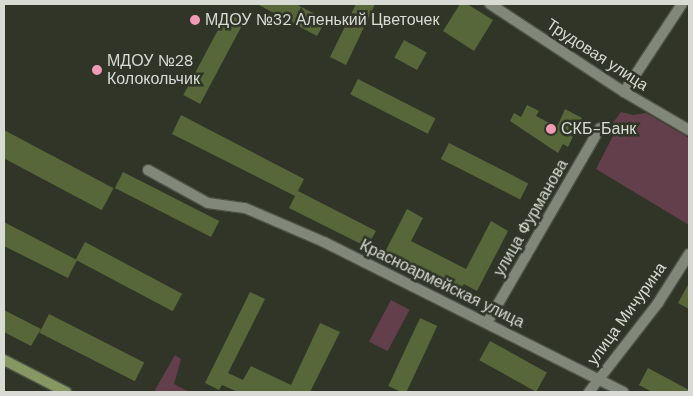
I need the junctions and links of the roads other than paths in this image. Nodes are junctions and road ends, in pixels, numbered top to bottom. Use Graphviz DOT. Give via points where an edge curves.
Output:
graph roads {
  1 [pos="490,4"];
  2 [pos="682,4"];
  3 [pos="624,92"];
  4 [pos="600,128"];
  5 [pos="689,130"];
  6 [pos="148,170"];
  7 [pos="689,254"];
  8 [pos="487,323"];
  9 [pos="4,360"];
  10 [pos="599,379"];
  11 [pos="66,392"];
  12 [pos="589,392"];
  13 [pos="623,392"];
  1 -- 3 [label="street, Трудовая улица"];
  2 -- 3 [label="street"];
  3 -- 5 [label="street, Трудовая улица"];
  4 -- 8 [label="street, улица Фурманова"];
  6 -- 8 [label="street, Красноармейская улица" via="208,203 245,208 324,242"];
  7 -- 10 [label="street, улица Мичурина" via="658,303"];
  8 -- 10 [label="street, Красноармейская улица"];
  9 -- 11 [label="street"];
  10 -- 12 [label="street, улица Мичурина"];
  10 -- 13 [label="street, Красноармейская улица"];
}
